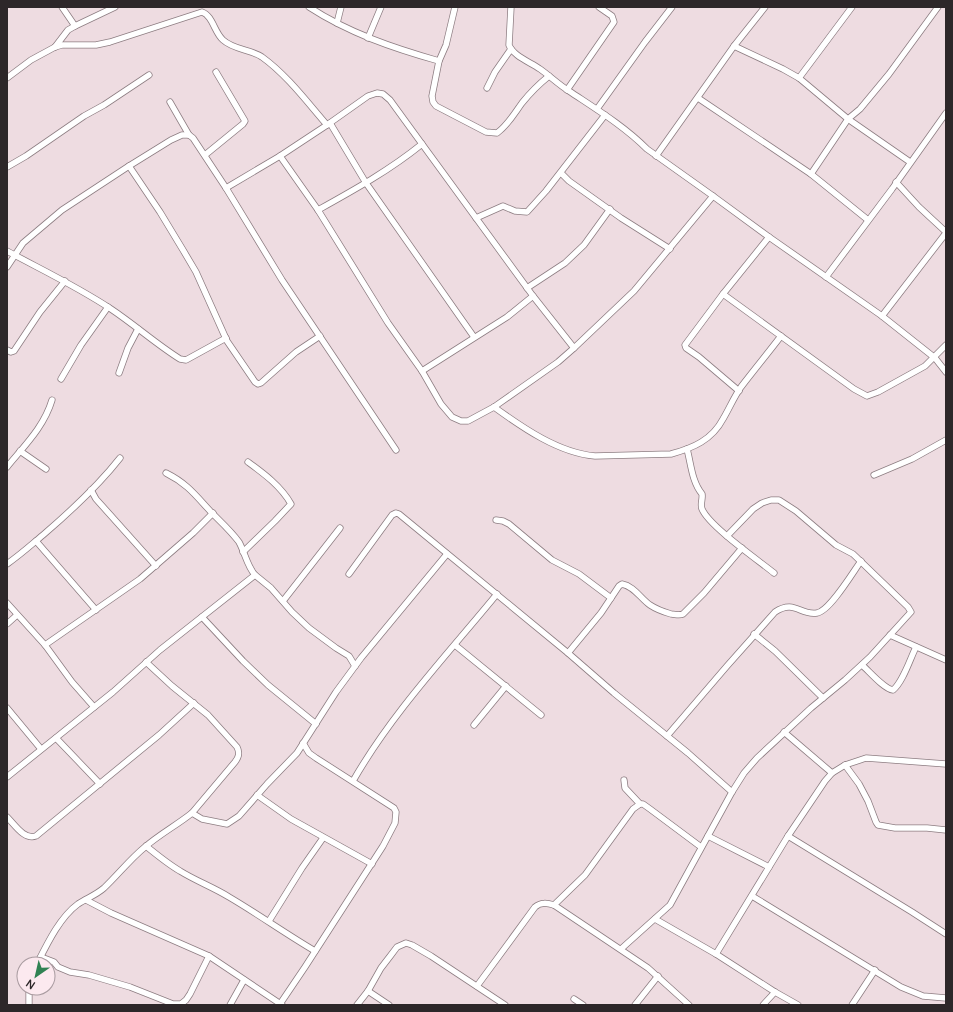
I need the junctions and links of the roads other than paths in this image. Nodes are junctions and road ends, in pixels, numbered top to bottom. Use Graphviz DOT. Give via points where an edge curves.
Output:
graph roads {
  1 [pos="62,7"];
  2 [pos="115,7"];
  3 [pos="309,7"];
  4 [pos="342,7"];
  5 [pos="381,7"];
  6 [pos="455,7"];
  7 [pos="511,7"];
  8 [pos="599,7"];
  9 [pos="672,7"];
  10 [pos="852,7"];
  11 [pos="938,7"];
  12 [pos="762,8"];
  13 [pos="337,23"];
  14 [pos="75,26"];
  15 [pos="368,38"];
  16 [pos="734,46"];
  17 [pos="56,47"];
  18 [pos="511,49"];
  19 [pos="439,61"];
  20 [pos="216,72"];
  21 [pos="149,75"];
  22 [pos="549,76"];
  23 [pos="7,78"];
  24 [pos="799,78"];
  25 [pos="487,88"];
  26 [pos="567,90"];
  27 [pos="698,98"];
  28 [pos="170,102"];
  29 [pos="597,109"];
  30 [pos="946,113"];
  31 [pos="605,115"];
  32 [pos="848,119"];
  33 [pos="328,124"];
  34 [pos="189,135"];
  35 [pos="422,144"];
  36 [pos="205,155"];
  37 [pos="280,156"];
  38 [pos="656,156"];
  39 [pos="910,162"];
  40 [pos="129,166"];
  41 [pos="7,167"];
  42 [pos="560,173"];
  43 [pos="810,174"];
  44 [pos="896,182"];
  45 [pos="366,183"];
  46 [pos="226,188"];
  47 [pos="713,196"];
  48 [pos="610,209"];
  49 [pos="318,210"];
  50 [pos="476,218"];
  51 [pos="868,220"];
  52 [pos="946,233"];
  53 [pos="769,237"];
  54 [pos="670,249"];
  55 [pos="7,251"];
  56 [pos="15,255"];
  57 [pos="7,267"];
  58 [pos="826,277"];
  59 [pos="64,281"];
  60 [pos="527,288"];
  61 [pos="723,294"];
  62 [pos="533,296"];
  63 [pos="108,307"];
  64 [pos="882,316"];
  65 [pos="138,329"];
  66 [pos="320,336"];
  67 [pos="781,336"];
  68 [pos="474,337"];
  69 [pos="226,338"];
  70 [pos="946,345"];
  71 [pos="574,348"];
  72 [pos="7,350"];
  73 [pos="934,358"];
  74 [pos="422,371"];
  75 [pos="119,372"];
  76 [pos="946,372"];
  77 [pos="61,379"];
  78 [pos="739,391"];
  79 [pos="52,400"];
  80 [pos="494,407"];
  81 [pos="946,440"];
  82 [pos="687,449"];
  83 [pos="396,450"];
  84 [pos="20,451"];
  85 [pos="120,458"];
  86 [pos="248,462"];
  87 [pos="7,467"];
  88 [pos="46,469"];
  89 [pos="166,473"];
  90 [pos="874,474"];
  91 [pos="91,490"];
  92 [pos="213,513"];
  93 [pos="496,520"];
  94 [pos="340,528"];
  95 [pos="727,536"];
  96 [pos="36,541"];
  97 [pos="742,548"];
  98 [pos="243,552"];
  99 [pos="447,554"];
  100 [pos="861,561"];
  101 [pos="7,564"];
  102 [pos="156,566"];
  103 [pos="774,573"];
  104 [pos="349,574"];
  105 [pos="255,575"];
  106 [pos="497,594"];
  107 [pos="611,598"];
  108 [pos="283,601"];
  109 [pos="7,603"];
  110 [pos="96,610"];
  111 [pos="17,615"];
  112 [pos="202,617"];
  113 [pos="7,624"];
  114 [pos="754,634"];
  115 [pos="890,635"];
  116 [pos="455,644"];
  117 [pos="45,645"];
  118 [pos="916,647"];
  119 [pos="568,653"];
  120 [pos="349,656"];
  121 [pos="361,658"];
  122 [pos="946,660"];
  123 [pos="146,662"];
  124 [pos="862,665"];
  125 [pos="355,666"];
  126 [pos="506,686"];
  127 [pos="823,698"];
  128 [pos="194,703"];
  129 [pos="94,707"];
  130 [pos="7,708"];
  131 [pos="540,715"];
  132 [pos="316,724"];
  133 [pos="474,725"];
  134 [pos="784,732"];
  135 [pos="667,736"];
  136 [pos="56,738"];
  137 [pos="303,743"];
  138 [pos="41,749"];
  139 [pos="297,752"];
  140 [pos="309,753"];
  141 [pos="946,764"];
  142 [pos="845,765"];
  143 [pos="832,773"];
  144 [pos="7,777"];
  145 [pos="624,780"];
  146 [pos="353,781"];
  147 [pos="100,784"];
  148 [pos="732,792"];
  149 [pos="257,795"];
  150 [pos="640,804"];
  151 [pos="192,813"];
  152 [pos="7,817"];
  153 [pos="946,830"];
  154 [pos="708,836"];
  155 [pos="788,836"];
  156 [pos="324,838"];
  157 [pos="146,846"];
  158 [pos="701,846"];
  159 [pos="372,864"];
  160 [pos="769,867"];
  161 [pos="752,896"];
  162 [pos="86,900"];
  163 [pos="554,905"];
  164 [pos="655,919"];
  165 [pos="269,921"];
  166 [pos="946,934"];
  167 [pos="621,949"];
  168 [pos="314,951"];
  169 [pos="716,954"];
  170 [pos="42,956"];
  171 [pos="209,956"];
  172 [pos="56,964"];
  173 [pos="875,970"];
  174 [pos="658,976"];
  175 [pos="244,980"];
  176 [pos="477,986"];
  177 [pos="368,991"];
  178 [pos="775,992"];
  179 [pos="946,997"];
  180 [pos="574,999"];
  181 [pos="946,1002"];
  182 [pos="281,1004"];
  183 [pos="230,1005"];
  184 [pos="357,1005"];
  185 [pos="389,1005"];
  186 [pos="505,1005"];
  187 [pos="583,1005"];
  188 [pos="635,1005"];
  189 [pos="689,1005"];
  190 [pos="763,1005"];
  191 [pos="798,1005"];
  192 [pos="852,1005"];
  1 -- 14 [label="street"];
  2 -- 14 [label="street"];
  3 -- 13 [label="street"];
  4 -- 13 [label="street"];
  5 -- 15 [label="street"];
  6 -- 19 [label="street" via="446,45"];
  7 -- 18 [label="street"];
  8 -- 26 [label="street" via="612,16 614,22"];
  9 -- 29 [label="street"];
  10 -- 24 [label="street"];
  11 -- 32 [label="street" via="889,74 860,109"];
  12 -- 16 [label="street"];
  13 -- 15 [label="street"];
  14 -- 17 [label="street" via="68,30"];
  15 -- 19 [label="street"];
  16 -- 24 [label="street"];
  16 -- 27 [label="street"];
  17 -- 23 [label="street" via="31,60"];
  17 -- 33 [label="street" via="62,44 96,45 110,42 202,12 224,41 260,56 280,72"];
  18 -- 22 [label="street"];
  18 -- 25 [label="street"];
  19 -- 22 [label="street" via="433,102 441,109 492,133 497,133 508,123 538,84"];
  20 -- 36 [label="street" via="245,121"];
  21 -- 41 [label="street"];
  22 -- 26 [label="street"];
  24 -- 32 [label="street"];
  26 -- 29 [label="street"];
  27 -- 38 [label="street"];
  27 -- 43 [label="street"];
  28 -- 34 [label="street"];
  29 -- 31 [label="street"];
  30 -- 39 [label="street"];
  31 -- 38 [label="street"];
  31 -- 42 [label="street"];
  32 -- 39 [label="street"];
  32 -- 43 [label="street"];
  33 -- 35 [label="street" via="368,96 383,94 396,107"];
  33 -- 37 [label="street"];
  33 -- 45 [label="street"];
  34 -- 36 [label="street"];
  34 -- 40 [label="street" via="172,140"];
  35 -- 45 [label="street"];
  35 -- 50 [label="street"];
  36 -- 46 [label="street"];
  37 -- 46 [label="street"];
  37 -- 49 [label="street"];
  38 -- 47 [label="street"];
  39 -- 44 [label="street"];
  40 -- 56 [label="street" via="62,210 23,243"];
  40 -- 69 [label="street" via="196,272"];
  42 -- 48 [label="street"];
  42 -- 50 [label="street" via="526,212 514,211 503,206"];
  43 -- 51 [label="street"];
  44 -- 51 [label="street"];
  44 -- 52 [label="street"];
  45 -- 49 [label="street"];
  45 -- 68 [label="street"];
  46 -- 66 [label="street" via="282,280"];
  47 -- 53 [label="street"];
  47 -- 54 [label="street"];
  48 -- 54 [label="street"];
  48 -- 60 [label="street" via="584,245 566,263"];
  49 -- 74 [label="street" via="388,323"];
  50 -- 60 [label="street"];
  51 -- 58 [label="street"];
  52 -- 64 [label="street"];
  53 -- 58 [label="street"];
  53 -- 61 [label="street"];
  54 -- 71 [label="street" via="634,291"];
  55 -- 56 [label="street"];
  56 -- 57 [label="street"];
  56 -- 59 [label="street"];
  58 -- 64 [label="street"];
  59 -- 63 [label="street"];
  59 -- 72 [label="street" via="14,352"];
  60 -- 62 [label="street"];
  61 -- 67 [label="street"];
  61 -- 78 [label="street" via="685,346"];
  62 -- 68 [label="street" via="507,317"];
  62 -- 71 [label="street"];
  63 -- 65 [label="street"];
  63 -- 77 [label="street"];
  64 -- 73 [label="street"];
  65 -- 69 [label="street" via="183,360"];
  65 -- 75 [label="street"];
  66 -- 69 [label="street" via="296,352 258,384"];
  66 -- 83 [label="street"];
  67 -- 73 [label="street" via="867,396 917,371"];
  67 -- 78 [label="street"];
  68 -- 74 [label="street"];
  70 -- 73 [label="street"];
  71 -- 80 [label="street"];
  73 -- 76 [label="street"];
  74 -- 80 [label="street" via="441,404 456,420 468,421"];
  78 -- 82 [label="street" via="715,431 704,442"];
  79 -- 84 [label="street" via="44,420"];
  80 -- 82 [label="street" via="523,428 584,455 671,454"];
  81 -- 90 [label="street" via="912,459"];
  82 -- 95 [label="street" via="694,478 702,494 702,508"];
  84 -- 87 [label="street"];
  84 -- 88 [label="street"];
  85 -- 91 [label="street"];
  86 -- 98 [label="street" via="273,482 291,504"];
  89 -- 92 [label="street" via="190,488"];
  91 -- 96 [label="street"];
  91 -- 102 [label="street"];
  92 -- 98 [label="street" via="234,534"];
  92 -- 102 [label="street"];
  93 -- 107 [label="street" via="509,524 552,560 579,574"];
  94 -- 108 [label="street"];
  95 -- 97 [label="street"];
  95 -- 100 [label="street" via="753,509 762,503 779,500 836,545"];
  96 -- 101 [label="street"];
  96 -- 110 [label="street"];
  97 -- 103 [label="street"];
  97 -- 107 [label="street" via="683,614 667,613 650,606 632,588 622,584"];
  98 -- 105 [label="street"];
  99 -- 104 [label="street" via="403,516 396,513"];
  99 -- 106 [label="street"];
  99 -- 121 [label="street"];
  100 -- 114 [label="street" via="823,611 815,614 792,606 780,608"];
  100 -- 115 [label="street" via="911,611"];
  102 -- 110 [label="street"];
  105 -- 108 [label="street"];
  105 -- 112 [label="street"];
  106 -- 116 [label="street"];
  106 -- 119 [label="street"];
  107 -- 119 [label="street"];
  108 -- 120 [label="street" via="309,628"];
  109 -- 111 [label="street"];
  110 -- 117 [label="street"];
  111 -- 113 [label="street"];
  111 -- 117 [label="street"];
  112 -- 123 [label="street"];
  112 -- 132 [label="street" via="268,685"];
  114 -- 127 [label="street"];
  114 -- 135 [label="street"];
  115 -- 118 [label="street"];
  115 -- 124 [label="street"];
  116 -- 126 [label="street"];
  116 -- 146 [label="street" via="383,732"];
  117 -- 129 [label="street"];
  118 -- 122 [label="street"];
  118 -- 124 [label="street" via="893,690 886,687"];
  119 -- 135 [label="street"];
  120 -- 121 [label="street"];
  120 -- 125 [label="street"];
  121 -- 125 [label="street"];
  123 -- 128 [label="street"];
  123 -- 129 [label="street"];
  124 -- 127 [label="street"];
  125 -- 132 [label="street"];
  126 -- 131 [label="street"];
  126 -- 133 [label="street"];
  127 -- 134 [label="street"];
  128 -- 147 [label="street"];
  128 -- 151 [label="street" via="237,747 240,754"];
  129 -- 136 [label="street"];
  130 -- 138 [label="street"];
  132 -- 137 [label="street"];
  134 -- 143 [label="street"];
  134 -- 148 [label="street" via="744,773"];
  135 -- 148 [label="street"];
  136 -- 138 [label="street"];
  136 -- 147 [label="street"];
  137 -- 139 [label="street"];
  137 -- 140 [label="street"];
  138 -- 144 [label="street"];
  139 -- 140 [label="street"];
  139 -- 149 [label="street"];
  140 -- 146 [label="street"];
  141 -- 142 [label="street" via="866,758"];
  142 -- 143 [label="street"];
  142 -- 153 [label="street" via="859,784 878,825"];
  143 -- 155 [label="street"];
  145 -- 150 [label="street" via="625,788"];
  146 -- 159 [label="street" via="394,808 396,812 395,823"];
  147 -- 152 [label="street" via="36,836 25,836"];
  148 -- 154 [label="street"];
  149 -- 151 [label="street" via="239,816 227,824 202,819"];
  149 -- 156 [label="street"];
  150 -- 158 [label="street"];
  150 -- 163 [label="street" via="633,808 585,875"];
  151 -- 157 [label="street"];
  154 -- 158 [label="street"];
  154 -- 160 [label="street"];
  155 -- 160 [label="street"];
  155 -- 166 [label="street"];
  156 -- 159 [label="street"];
  156 -- 165 [label="street"];
  157 -- 162 [label="street" via="105,887"];
  157 -- 165 [label="street" via="181,872 224,893"];
  158 -- 164 [label="street" via="670,905"];
  159 -- 168 [label="street"];
  160 -- 161 [label="street"];
  161 -- 169 [label="street"];
  161 -- 173 [label="street"];
  162 -- 170 [label="street" via="79,903 66,917"];
  162 -- 171 [label="street" via="111,914"];
  163 -- 167 [label="street"];
  163 -- 176 [label="street" via="542,904 535,907"];
  164 -- 167 [label="street"];
  164 -- 169 [label="street"];
  165 -- 168 [label="street"];
  167 -- 174 [label="street"];
  168 -- 182 [label="street"];
  169 -- 178 [label="street"];
  171 -- 172 [label="street" via="190,994 181,1004 173,1004 89,975 70,972"];
  171 -- 175 [label="street"];
  173 -- 179 [label="street" via="901,987 923,996"];
  173 -- 192 [label="street"];
  174 -- 188 [label="street"];
  174 -- 189 [label="street"];
  175 -- 182 [label="street"];
  175 -- 183 [label="street"];
  176 -- 177 [label="street" via="406,943 397,947"];
  176 -- 186 [label="street"];
  177 -- 184 [label="street"];
  177 -- 185 [label="street"];
  178 -- 190 [label="street"];
  178 -- 191 [label="street"];
  179 -- 181 [label="street"];
  180 -- 187 [label="street"];
}
